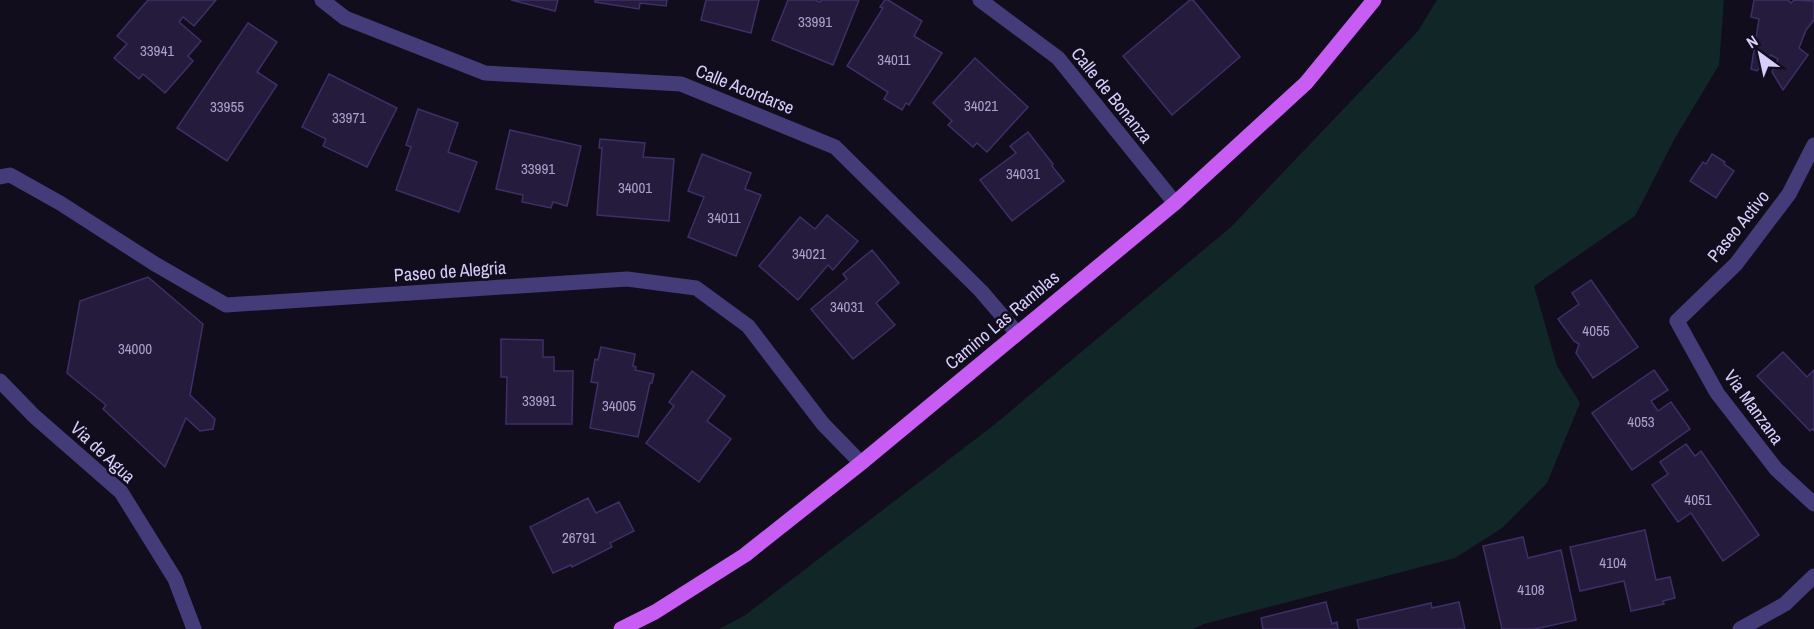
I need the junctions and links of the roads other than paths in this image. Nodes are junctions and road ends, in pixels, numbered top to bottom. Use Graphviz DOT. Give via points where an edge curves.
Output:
graph roads {
  1 [pos="322,0"];
  2 [pos="980,0"];
  3 [pos="1374,0"];
  4 [pos="1814,145"];
  5 [pos="0,177"];
  6 [pos="1175,203"];
  7 [pos="1677,321"];
  8 [pos="1017,333"];
  9 [pos="0,381"];
  10 [pos="861,463"];
  11 [pos="1814,504"];
  12 [pos="1814,576"];
  13 [pos="194,629"];
  14 [pos="621,629"];
  15 [pos="1740,629"];
  1 -- 8 [label="street, Calle Acordarse" via="345,18 485,73 681,84 835,147 981,291"];
  2 -- 6 [label="street, Calle de Bonanza" via="1058,58"];
  3 -- 6 [label="main road, Camino Las Ramblas" via="1306,83"];
  4 -- 7 [label="street, Paseo Activo" via="1789,194 1736,264"];
  5 -- 10 [label="street, Paseo de Alegria" via="10,175 60,203 226,305 627,279 696,288 748,326 823,424"];
  6 -- 8 [label="main road, Camino Las Ramblas"];
  7 -- 11 [label="street, Via Manzana" via="1717,393 1776,469"];
  8 -- 10 [label="main road, Camino Las Ramblas"];
  9 -- 13 [label="street, Via de Agua" via="121,492 175,579"];
  10 -- 14 [label="main road, Camino Las Ramblas" via="746,555"];
  12 -- 15 [label="street" via="1785,604"];
}
